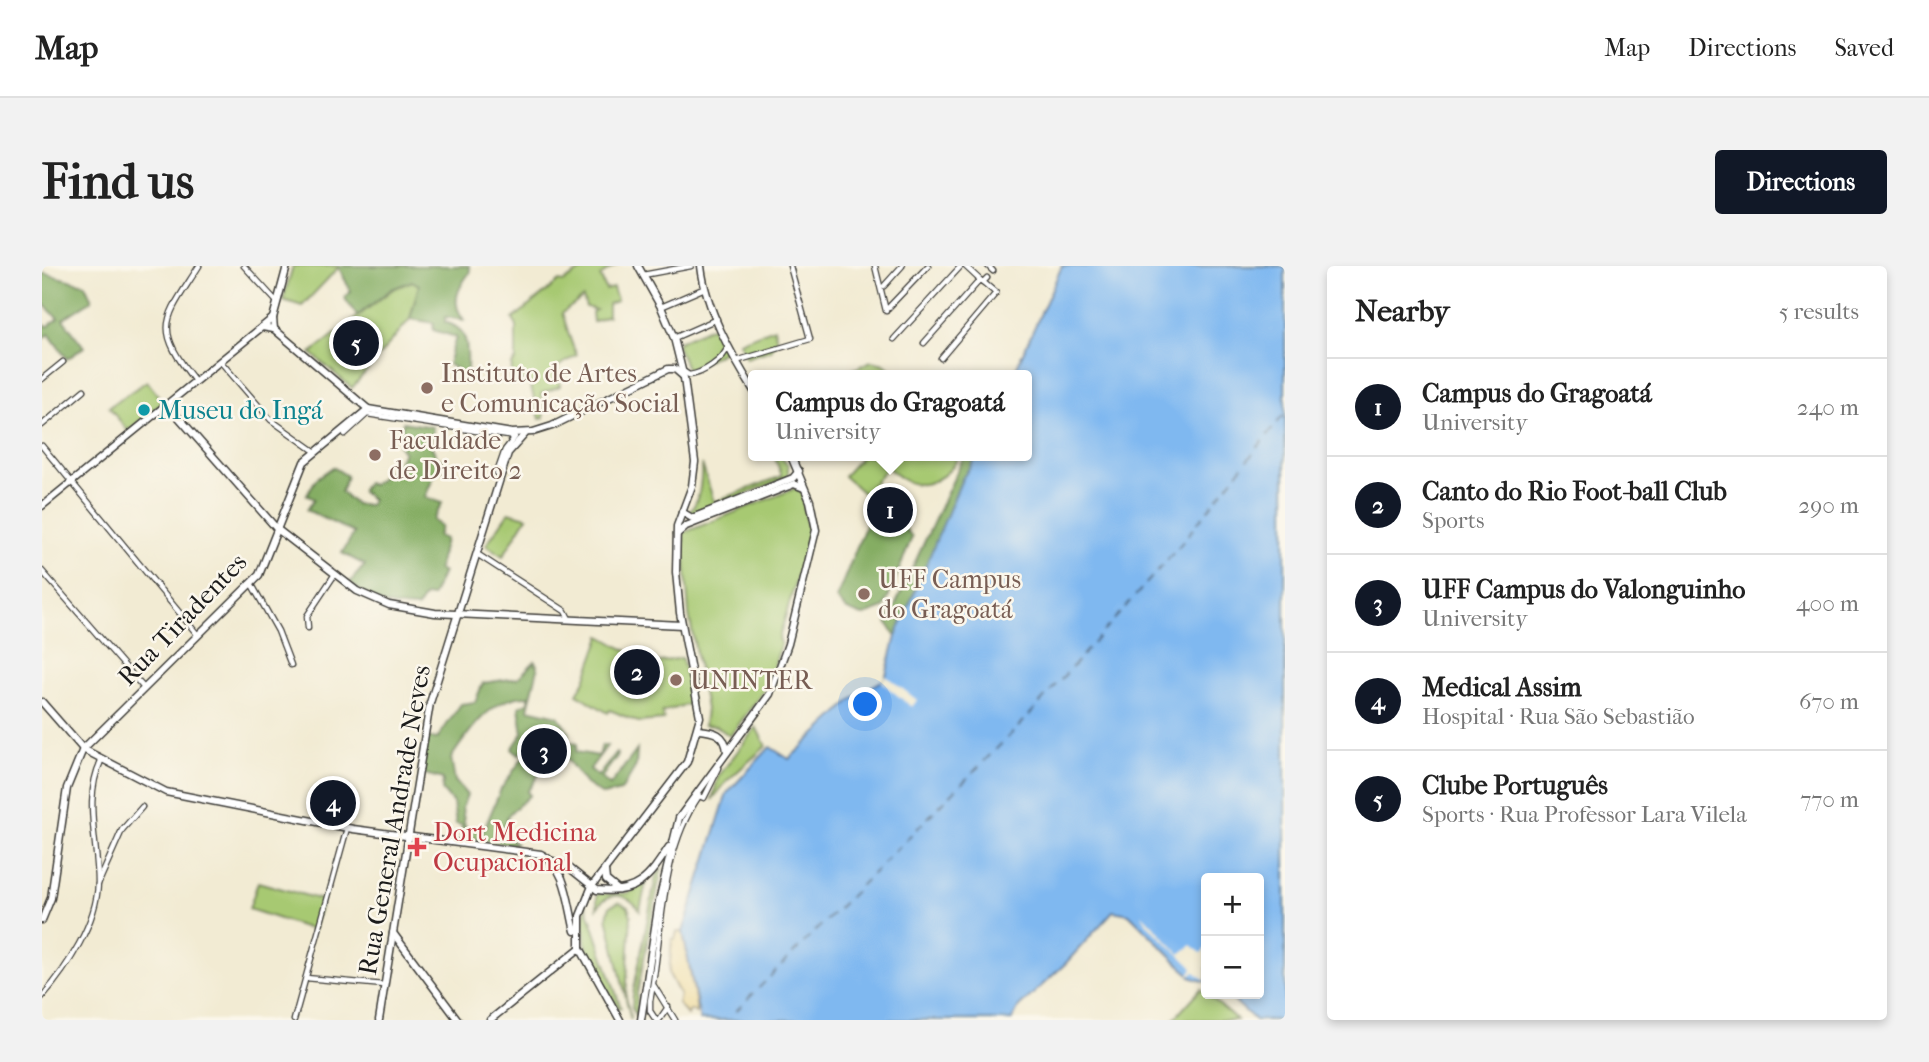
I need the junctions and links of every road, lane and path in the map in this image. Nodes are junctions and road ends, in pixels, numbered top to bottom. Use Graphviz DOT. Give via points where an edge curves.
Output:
graph roads {
  1 [pos="199,266"];
  2 [pos="244,266"];
  3 [pos="287,266"];
  4 [pos="638,266"];
  5 [pos="691,266"];
  6 [pos="701,266"];
  7 [pos="790,266"];
  8 [pos="875,266"];
  9 [pos="902,266"];
  10 [pos="928,266"];
  11 [pos="963,266"];
  12 [pos="988,266"];
  13 [pos="993,271"];
  14 [pos="643,275"];
  15 [pos="984,280"];
  16 [pos="884,286"];
  17 [pos="705,288"];
  18 [pos="277,303"];
  19 [pos="661,307"];
  20 [pos="274,318"];
  21 [pos="718,319"];
  22 [pos="262,327"];
  23 [pos="274,329"];
  24 [pos="674,338"];
  25 [pos="894,339"];
  26 [pos="924,343"];
  27 [pos="729,346"];
  28 [pos="941,358"];
  29 [pos="736,360"];
  30 [pos="220,361"];
  31 [pos="63,362"];
  32 [pos="684,374"];
  33 [pos="42,379"];
  34 [pos="195,381"];
  35 [pos="748,381"];
  36 [pos="84,390"];
  37 [pos="167,404"];
  38 [pos="368,409"];
  39 [pos="42,425"];
  40 [pos="345,434"];
  41 [pos="524,434"];
  42 [pos="42,446"];
  43 [pos="316,452"];
  44 [pos="794,461"];
  45 [pos="799,471"];
  46 [pos="496,473"];
  47 [pos="72,481"];
  48 [pos="806,489"];
  49 [pos="42,506"];
  50 [pos="682,512"];
  51 [pos="276,529"];
  52 [pos="676,536"];
  53 [pos="477,554"];
  54 [pos="42,571"];
  55 [pos="334,574"];
  56 [pos="251,583"];
  57 [pos="456,614"];
  58 [pos="569,620"];
  59 [pos="682,625"];
  60 [pos="308,628"];
  61 [pos="197,634"];
  62 [pos="290,665"];
  63 [pos="143,687"];
  64 [pos="42,702"];
  65 [pos="698,730"];
  66 [pos="83,749"];
  67 [pos="726,753"];
  68 [pos="101,761"];
  69 [pos="142,807"];
  70 [pos="347,828"];
  71 [pos="407,836"];
  72 [pos="672,842"];
  73 [pos="553,861"];
  74 [pos="605,870"];
  75 [pos="98,884"];
  76 [pos="592,886"];
  77 [pos="620,891"];
  78 [pos="42,920"];
  79 [pos="392,932"];
  80 [pos="579,944"];
  81 [pos="403,950"];
  82 [pos="389,952"];
  83 [pos="306,978"];
  84 [pos="384,985"];
  85 [pos="653,985"];
  86 [pos="42,998"];
  87 [pos="668,1007"];
  88 [pos="618,1017"];
  89 [pos="294,1020"];
  90 [pos="379,1020"];
  91 [pos="458,1020"];
  92 [pos="489,1020"];
  93 [pos="609,1020"];
  94 [pos="640,1020"];
  95 [pos="658,1020"];
  96 [pos="676,1020"];
  1 -- 34 [label="street" via="172,307 167,324 172,348"];
  2 -- 18 [label="street"];
  3 -- 18 [label="street"];
  4 -- 14 [label="street"];
  5 -- 14 [label="street"];
  6 -- 17 [label="street"];
  7 -- 29 [label="street" via="810,339"];
  8 -- 10 [label="street" via="887,310"];
  9 -- 16 [label="street"];
  11 -- 15 [label="street"];
  11 -- 25 [label="street"];
  12 -- 13 [label="street"];
  14 -- 19 [label="street"];
  15 -- 26 [label="street"];
  15 -- 28 [label="street" via="996,293"];
  17 -- 19 [label="street"];
  17 -- 21 [label="street"];
  18 -- 20 [label="street"];
  19 -- 24 [label="street"];
  20 -- 22 [label="street"];
  20 -- 23 [label="street"];
  21 -- 24 [label="street"];
  21 -- 27 [label="street"];
  22 -- 23 [label="street"];
  22 -- 30 [label="street"];
  23 -- 38 [label="street"];
  24 -- 32 [label="street"];
  27 -- 29 [label="street"];
  27 -- 32 [label="street" via="724,356 696,374"];
  29 -- 35 [label="street"];
  30 -- 34 [label="street"];
  30 -- 43 [label="street" via="271,420"];
  31 -- 33 [label="street"];
  32 -- 41 [label="street" via="668,369 575,416"];
  32 -- 50 [label="street" via="695,462"];
  34 -- 37 [label="street"];
  36 -- 39 [label="street"];
  37 -- 47 [label="street"];
  37 -- 51 [label="street"];
  38 -- 41 [label="street"];
  38 -- 43 [label="street, Rua Tiradentes"];
  40 -- 46 [label="street" via="367,415 515,437"];
  41 -- 53 [label="street, Rua General Andrade Neves" via="508,453"];
  42 -- 47 [label="street"];
  43 -- 51 [label="street, Rua Tiradentes" via="301,469"];
  44 -- 45 [label="street"];
  45 -- 48 [label="street"];
  45 -- 50 [label="street" via="793,478 692,518"];
  47 -- 49 [label="street"];
  47 -- 61 [label="street"];
  48 -- 52 [label="street" via="794,484 684,527"];
  48 -- 67 [label="street" via="816,537 784,660 770,694"];
  50 -- 52 [label="street"];
  51 -- 55 [label="street"];
  51 -- 56 [label="street, Rua Tiradentes" via="263,566"];
  52 -- 59 [label="street"];
  53 -- 57 [label="street, Rua General Andrade Neves"];
  53 -- 58 [label="street" via="565,611"];
  54 -- 63 [label="street"];
  55 -- 57 [label="street" via="357,591 389,605"];
  55 -- 60 [label="street" via="307,616"];
  56 -- 61 [label="street, Rua Tiradentes"];
  56 -- 62 [label="street" via="278,631"];
  57 -- 58 [label="street"];
  57 -- 71 [label="street, Rua General Andrade Neves" via="427,715"];
  58 -- 59 [label="street"];
  59 -- 65 [label="street" via="699,700"];
  61 -- 63 [label="street, Rua Tiradentes"];
  63 -- 66 [label="street, Rua Tiradentes"];
  64 -- 66 [label="street"];
  65 -- 67 [label="street" via="720,735"];
  65 -- 74 [label="street" via="678,776"];
  66 -- 68 [label="street"];
  66 -- 78 [label="street" via="67,788 51,898"];
  67 -- 72 [label="street" via="683,809"];
  67 -- 85 [label="street" via="704,798 699,796 683,819 660,923"];
  68 -- 70 [label="street" via="166,792"];
  68 -- 75 [label="street" via="91,796"];
  69 -- 75 [label="street" via="122,830"];
  70 -- 71 [label="street"];
  70 -- 83 [label="street"];
  71 -- 73 [label="street" via="526,850"];
  71 -- 79 [label="street, Rua General Andrade Neves"];
  72 -- 77 [label="street" via="640,885"];
  72 -- 94 [label="street"];
  73 -- 76 [label="street"];
  73 -- 80 [label="street"];
  74 -- 76 [label="street"];
  74 -- 77 [label="street" via="608,884"];
  75 -- 86 [label="street" via="92,911 72,955"];
  76 -- 77 [label="street"];
  76 -- 80 [label="street" via="580,916"];
  79 -- 81 [label="street"];
  79 -- 82 [label="street, Rua General Andrade Neves"];
  80 -- 88 [label="street"];
  80 -- 92 [label="street"];
  81 -- 82 [label="street"];
  81 -- 91 [label="street"];
  82 -- 84 [label="street, Rua General Andrade Neves"];
  83 -- 84 [label="street"];
  83 -- 89 [label="street"];
  84 -- 90 [label="street, Rua General Andrade Neves"];
  85 -- 87 [label="street"];
  85 -- 95 [label="street" via="650,1011"];
  87 -- 95 [label="street"];
  87 -- 96 [label="street"];
  88 -- 93 [label="street"];
}
